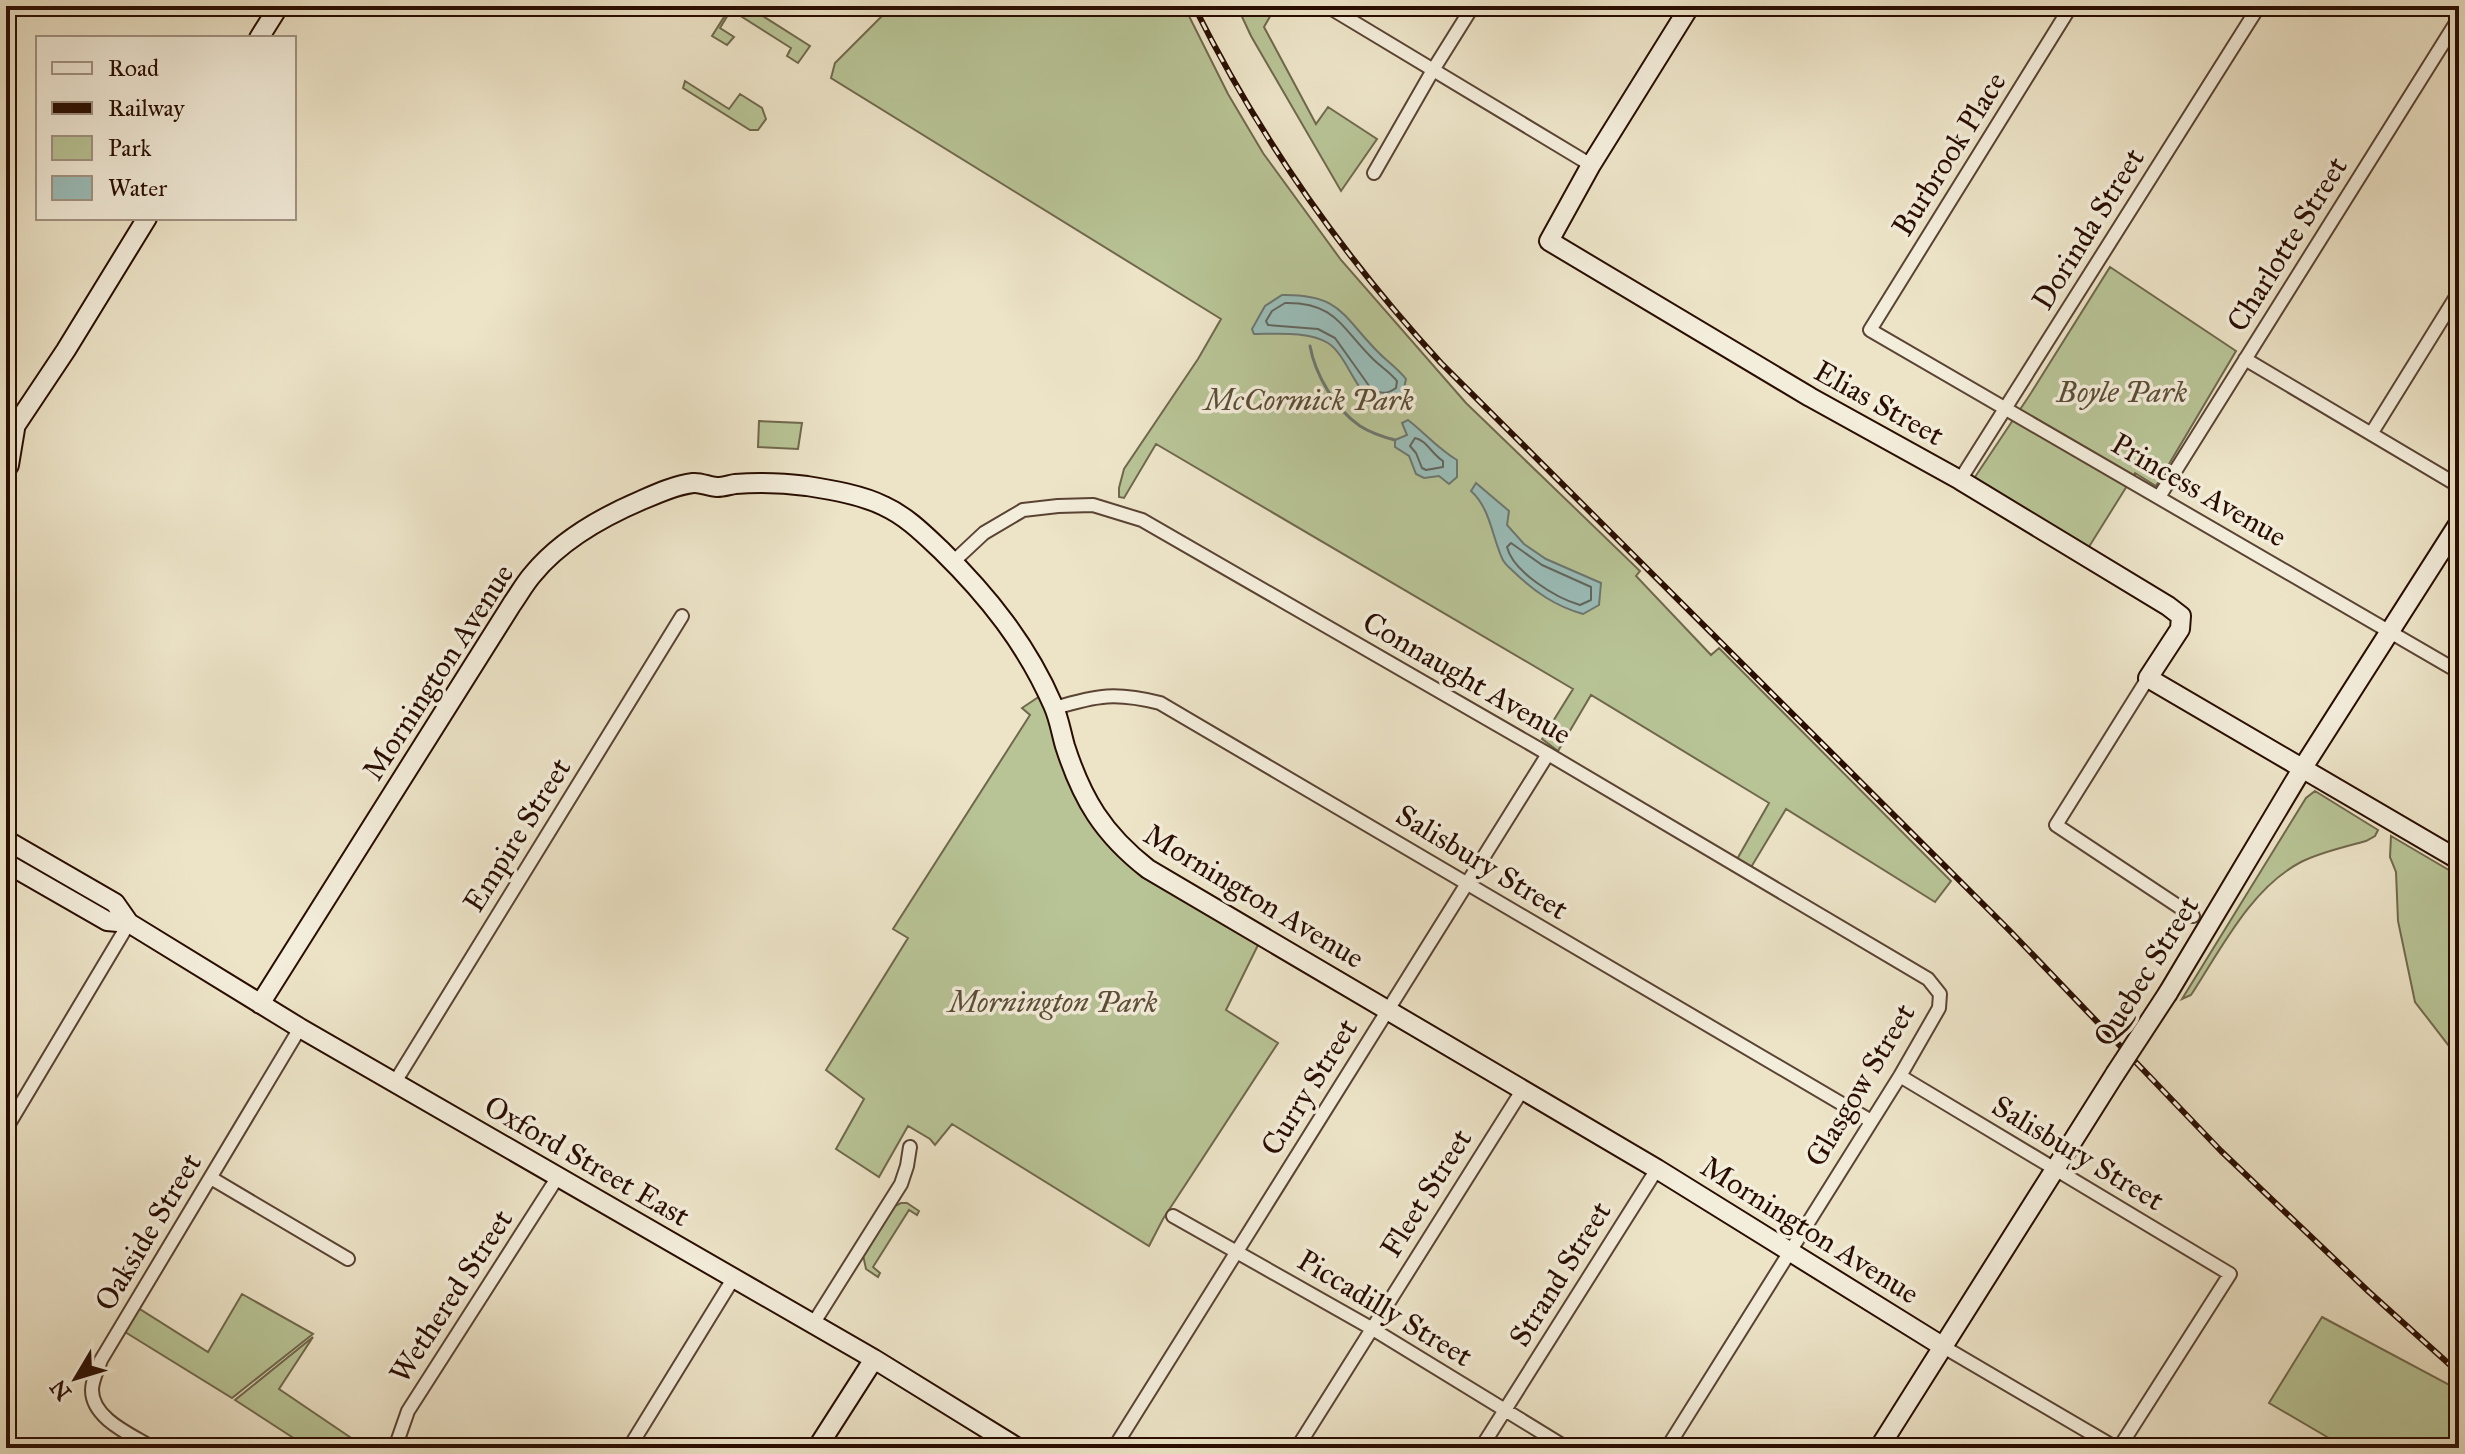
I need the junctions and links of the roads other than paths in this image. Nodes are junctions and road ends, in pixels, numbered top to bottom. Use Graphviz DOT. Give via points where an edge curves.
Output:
graph roads {
  1 [pos="279,6"];
  2 [pos="1327,6"];
  3 [pos="1473,6"];
  4 [pos="1690,6"];
  5 [pos="2071,6"];
  6 [pos="2259,6"];
  7 [pos="2459,18"];
  8 [pos="260,36"];
  9 [pos="1433,70"];
  10 [pos="1591,165"];
  11 [pos="1374,173"];
  12 [pos="146,220"];
  13 [pos="2459,292"];
  14 [pos="1870,330"];
  15 [pos="2245,359"];
  16 [pos="2005,409"];
  17 [pos="2371,434"];
  18 [pos="10,435"];
  19 [pos="6,470"];
  20 [pos="1960,480"];
  21 [pos="2459,486"];
  22 [pos="2159,497"];
  23 [pos="2459,523"];
  24 [pos="953,562"];
  25 [pos="682,616"];
  26 [pos="2390,631"];
  27 [pos="2459,672"];
  28 [pos="2148,678"];
  29 [pos="1055,708"];
  30 [pos="1548,754"];
  31 [pos="2302,769"];
  32 [pos="6,840"];
  33 [pos="2459,860"];
  34 [pos="6,863"];
  35 [pos="1468,884"];
  36 [pos="2193,916"];
  37 [pos="129,923"];
  38 [pos="1940,994"];
  39 [pos="260,1004"];
  40 [pos="1388,1010"];
  41 [pos="300,1028"];
  42 [pos="1900,1076"];
  43 [pos="395,1082"];
  44 [pos="1523,1089"];
  45 [pos="12,1108"];
  46 [pos="1871,1121"];
  47 [pos="6,1129"];
  48 [pos="910,1147"];
  49 [pos="1657,1169"];
  50 [pos="2055,1169"];
  51 [pos="559,1175"];
  52 [pos="211,1178"];
  53 [pos="1173,1216"];
  54 [pos="1237,1251"];
  55 [pos="1792,1251"];
  56 [pos="348,1259"];
  57 [pos="733,1279"];
  58 [pos="813,1324"];
  59 [pos="1371,1328"];
  60 [pos="1942,1346"];
  61 [pos="874,1359"];
  62 [pos="1504,1410"];
  63 [pos="1010,1446"];
  64 [pos="153,1448"];
  65 [pos="395,1448"];
  66 [pos="629,1448"];
  67 [pos="817,1448"];
  68 [pos="1114,1448"];
  69 [pos="1297,1448"];
  70 [pos="1481,1448"];
  71 [pos="1567,1448"];
  72 [pos="1667,1448"];
  73 [pos="1879,1448"];
  74 [pos="2118,1448"];
  1 -- 8 [label="street"];
  2 -- 9 [label="street"];
  3 -- 9 [label="street"];
  4 -- 10 [label="street"];
  5 -- 14 [label="street, Burbrook Place"];
  6 -- 16 [label="street, Dorinda Street"];
  7 -- 15 [label="street, Charlotte Street"];
  9 -- 10 [label="street"];
  9 -- 11 [label="street"];
  10 -- 20 [label="street, Elias Street" via="1549,241"];
  12 -- 18 [label="street"];
  13 -- 17 [label="street"];
  14 -- 16 [label="street, Princess Avenue"];
  15 -- 17 [label="street"];
  15 -- 22 [label="street, Charlotte Street"];
  16 -- 20 [label="street, Dorinda Street"];
  16 -- 22 [label="street, Princess Avenue"];
  17 -- 21 [label="street"];
  18 -- 19 [label="street"];
  20 -- 28 [label="street, Elias Street" via="2181,616 2180,629"];
  22 -- 26 [label="street, Princess Avenue"];
  23 -- 26 [label="street, Quebec Street"];
  24 -- 29 [label="street, Mornington Avenue" via="1022,644"];
  24 -- 30 [label="street, Connaught Avenue" via="984,533 1023,510 1093,505 1112,510 1142,520"];
  24 -- 39 [label="street, Mornington Avenue" via="916,526 883,505 808,486 695,483 600,519 533,574"];
  25 -- 43 [label="street, Empire Street"];
  26 -- 27 [label="street, Princess Avenue"];
  26 -- 31 [label="street, Quebec Street"];
  28 -- 31 [label="street"];
  28 -- 36 [label="street" via="2056,825"];
  29 -- 35 [label="street, Salisbury Street" via="1113,695 1160,703"];
  29 -- 40 [label="street, Mornington Avenue" via="1083,792 1121,848"];
  30 -- 35 [label="street, Curry Street"];
  30 -- 38 [label="street, Connaught Avenue" via="1928,979"];
  31 -- 33 [label="street"];
  31 -- 50 [label="street, Quebec Street, bridge"];
  32 -- 37 [label="street, Oxford Street East" via="115,903"];
  34 -- 37 [label="street, Oxford Street East" via="107,921"];
  35 -- 40 [label="street, Curry Street"];
  35 -- 46 [label="street, Salisbury Street"];
  37 -- 39 [label="street, Oxford Street East"];
  37 -- 45 [label="street"];
  38 -- 42 [label="street, Glasgow Street" via="1939,1008"];
  39 -- 41 [label="street, Oxford Street East"];
  40 -- 44 [label="street, Mornington Avenue"];
  40 -- 54 [label="street, Curry Street"];
  41 -- 43 [label="street, Oxford Street East"];
  41 -- 52 [label="street, Oakside Street"];
  42 -- 46 [label="street, Glasgow Street"];
  42 -- 50 [label="street, Salisbury Street"];
  43 -- 51 [label="street, Oxford Street East"];
  44 -- 49 [label="street, Mornington Avenue"];
  44 -- 59 [label="street, Fleet Street"];
  45 -- 47 [label="street"];
  46 -- 55 [label="street, Glasgow Street"];
  48 -- 58 [label="street" via="901,1184"];
  49 -- 55 [label="street, Mornington Avenue"];
  49 -- 62 [label="street, Strand Street"];
  50 -- 60 [label="street, Quebec Street"];
  50 -- 74 [label="street, Salisbury Street" via="2230,1274"];
  51 -- 57 [label="street, Oxford Street East"];
  51 -- 65 [label="street, Wethered Street" via="408,1411"];
  52 -- 56 [label="street"];
  52 -- 64 [label="street, Oakside Street" via="101,1360 92,1388 95,1407"];
  53 -- 54 [label="street, Piccadilly Street"];
  54 -- 59 [label="street, Piccadilly Street"];
  54 -- 68 [label="street, Curry Street"];
  55 -- 60 [label="street, Mornington Avenue"];
  55 -- 72 [label="street, Glasgow Street"];
  57 -- 58 [label="street, Oxford Street East"];
  57 -- 66 [label="street"];
  58 -- 61 [label="street, Oxford Street East"];
  59 -- 62 [label="street, Piccadilly Street"];
  59 -- 69 [label="street, Fleet Street"];
  60 -- 73 [label="street, Quebec Street"];
  60 -- 74 [label="street, Mornington Avenue"];
  61 -- 63 [label="street, Oxford Street East"];
  61 -- 67 [label="street"];
  62 -- 70 [label="street, Strand Street"];
  62 -- 71 [label="street, Piccadilly Street"];
}
